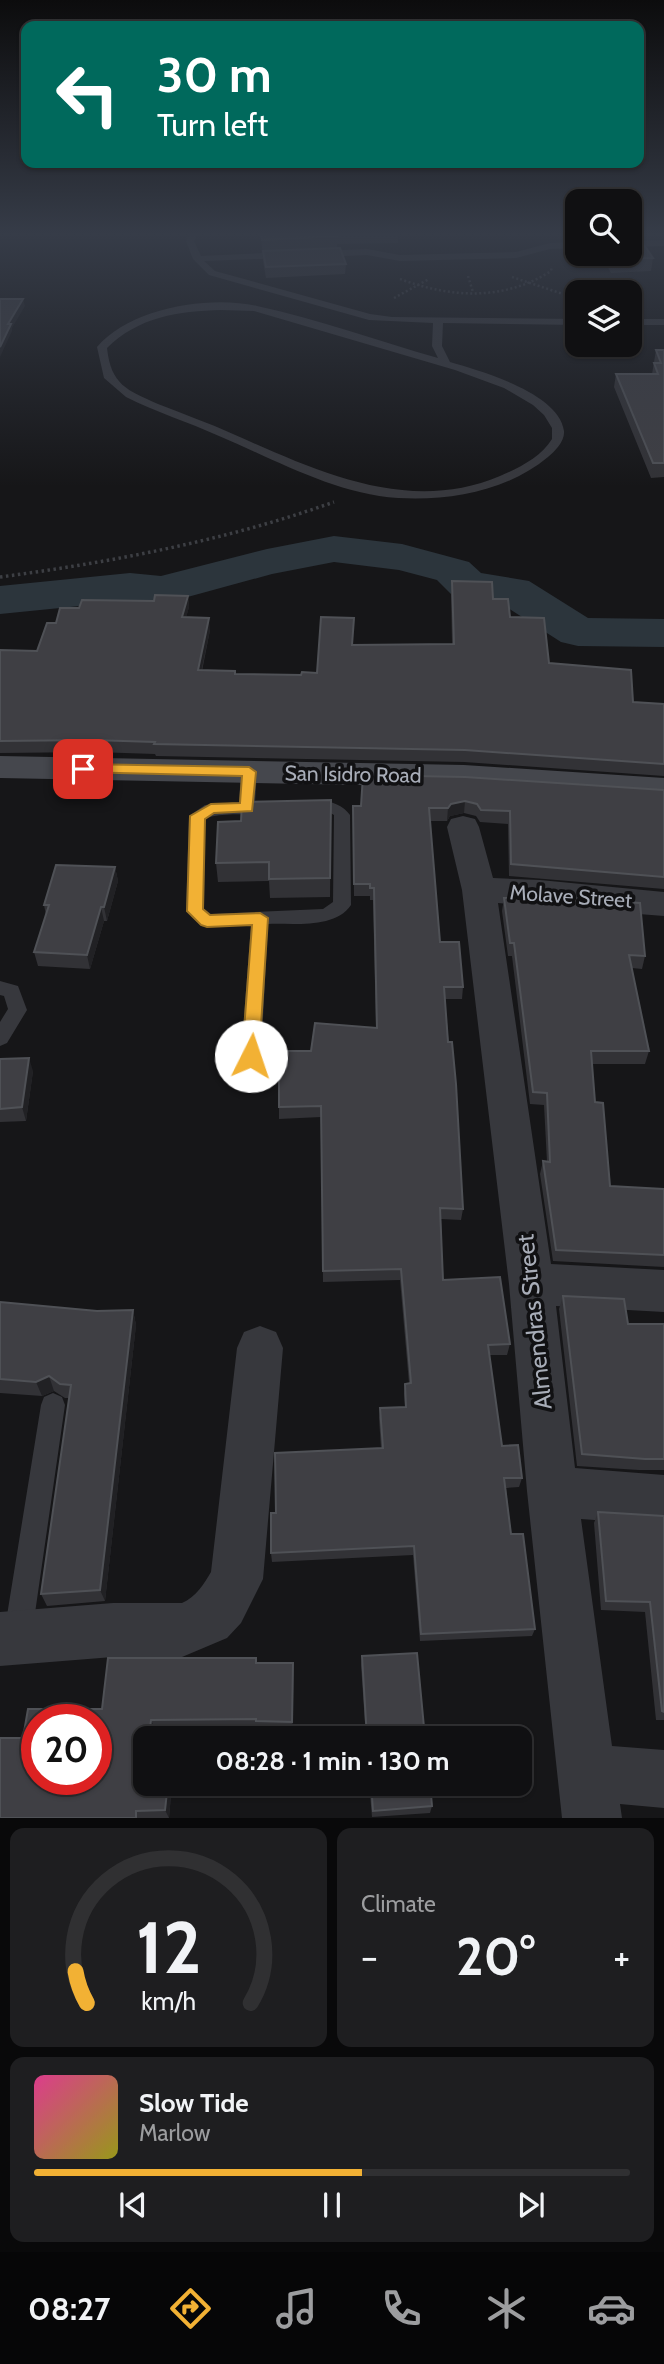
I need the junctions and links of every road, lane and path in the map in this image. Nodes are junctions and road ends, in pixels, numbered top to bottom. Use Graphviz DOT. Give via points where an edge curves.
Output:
graph roads {
  1 [pos="152,318"];
  2 [pos="289,318"];
  3 [pos="381,318"];
  4 [pos="438,322"];
  5 [pos="565,322"];
  6 [pos="642,322"];
  7 [pos="664,322"];
  8 [pos="446,364"];
  9 [pos="359,488"];
  10 [pos="0,576"];
  11 [pos="0,767"];
  12 [pos="249,772"];
  13 [pos="664,789"];
  14 [pos="247,807"];
  15 [pos="463,827"];
  16 [pos="479,890"];
  17 [pos="664,906"];
  18 [pos="260,918"];
  19 [pos="0,988"];
  20 [pos="0,1038"];
  21 [pos="251,1056"];
  22 [pos="531,1284"];
  23 [pos="664,1291"];
  24 [pos="260,1348"];
  25 [pos="53,1405"];
  26 [pos="552,1491"];
  27 [pos="664,1500"];
  28 [pos="9,1638"];
  29 [pos="664,1779"];
  30 [pos="590,1795"];
  1 -- 9 [label="lane" via="122,329 102,347 110,380 119,388"];
  2 -- 8 [label="lane"];
  3 -- 4 [label="lane"];
  4 -- 5 [label="lane"];
  4 -- 8 [label="lane" via="437,346"];
  6 -- 7 [label="lane"];
  8 -- 9 [label="lane" via="508,386 545,408 559,432 556,443 512,477 472,488 400,494"];
  9 -- 10 [label="path" via="324,508 292,517 103,563"];
  11 -- 12 [label="main road, San Isidro Road"];
  12 -- 13 [label="main road, San Isidro Road" via="464,776"];
  12 -- 14 [label="lane"];
  14 -- 18 [label="lane" via="211,809 197,816 195,911 207,921"];
  14 -- 18 [label="lane" via="331,806 342,815 342,905 326,915"];
  15 -- 16 [label="street, Almendras Street"];
  16 -- 17 [label="street, Molave Street"];
  16 -- 22 [label="street, Almendras Street"];
  18 -- 21 [label="lane"];
  19 -- 20 [label="lane" via="11,991 18,1010"];
  22 -- 23 [label="street"];
  22 -- 26 [label="street, Almendras Street"];
  24 -- 28 [label="street" via="237,1579 222,1604 208,1619 182,1630"];
  25 -- 28 [label="lane"];
  26 -- 27 [label="street"];
  26 -- 30 [label="street, Almendras Street"];
  29 -- 30 [label="street"];
}
